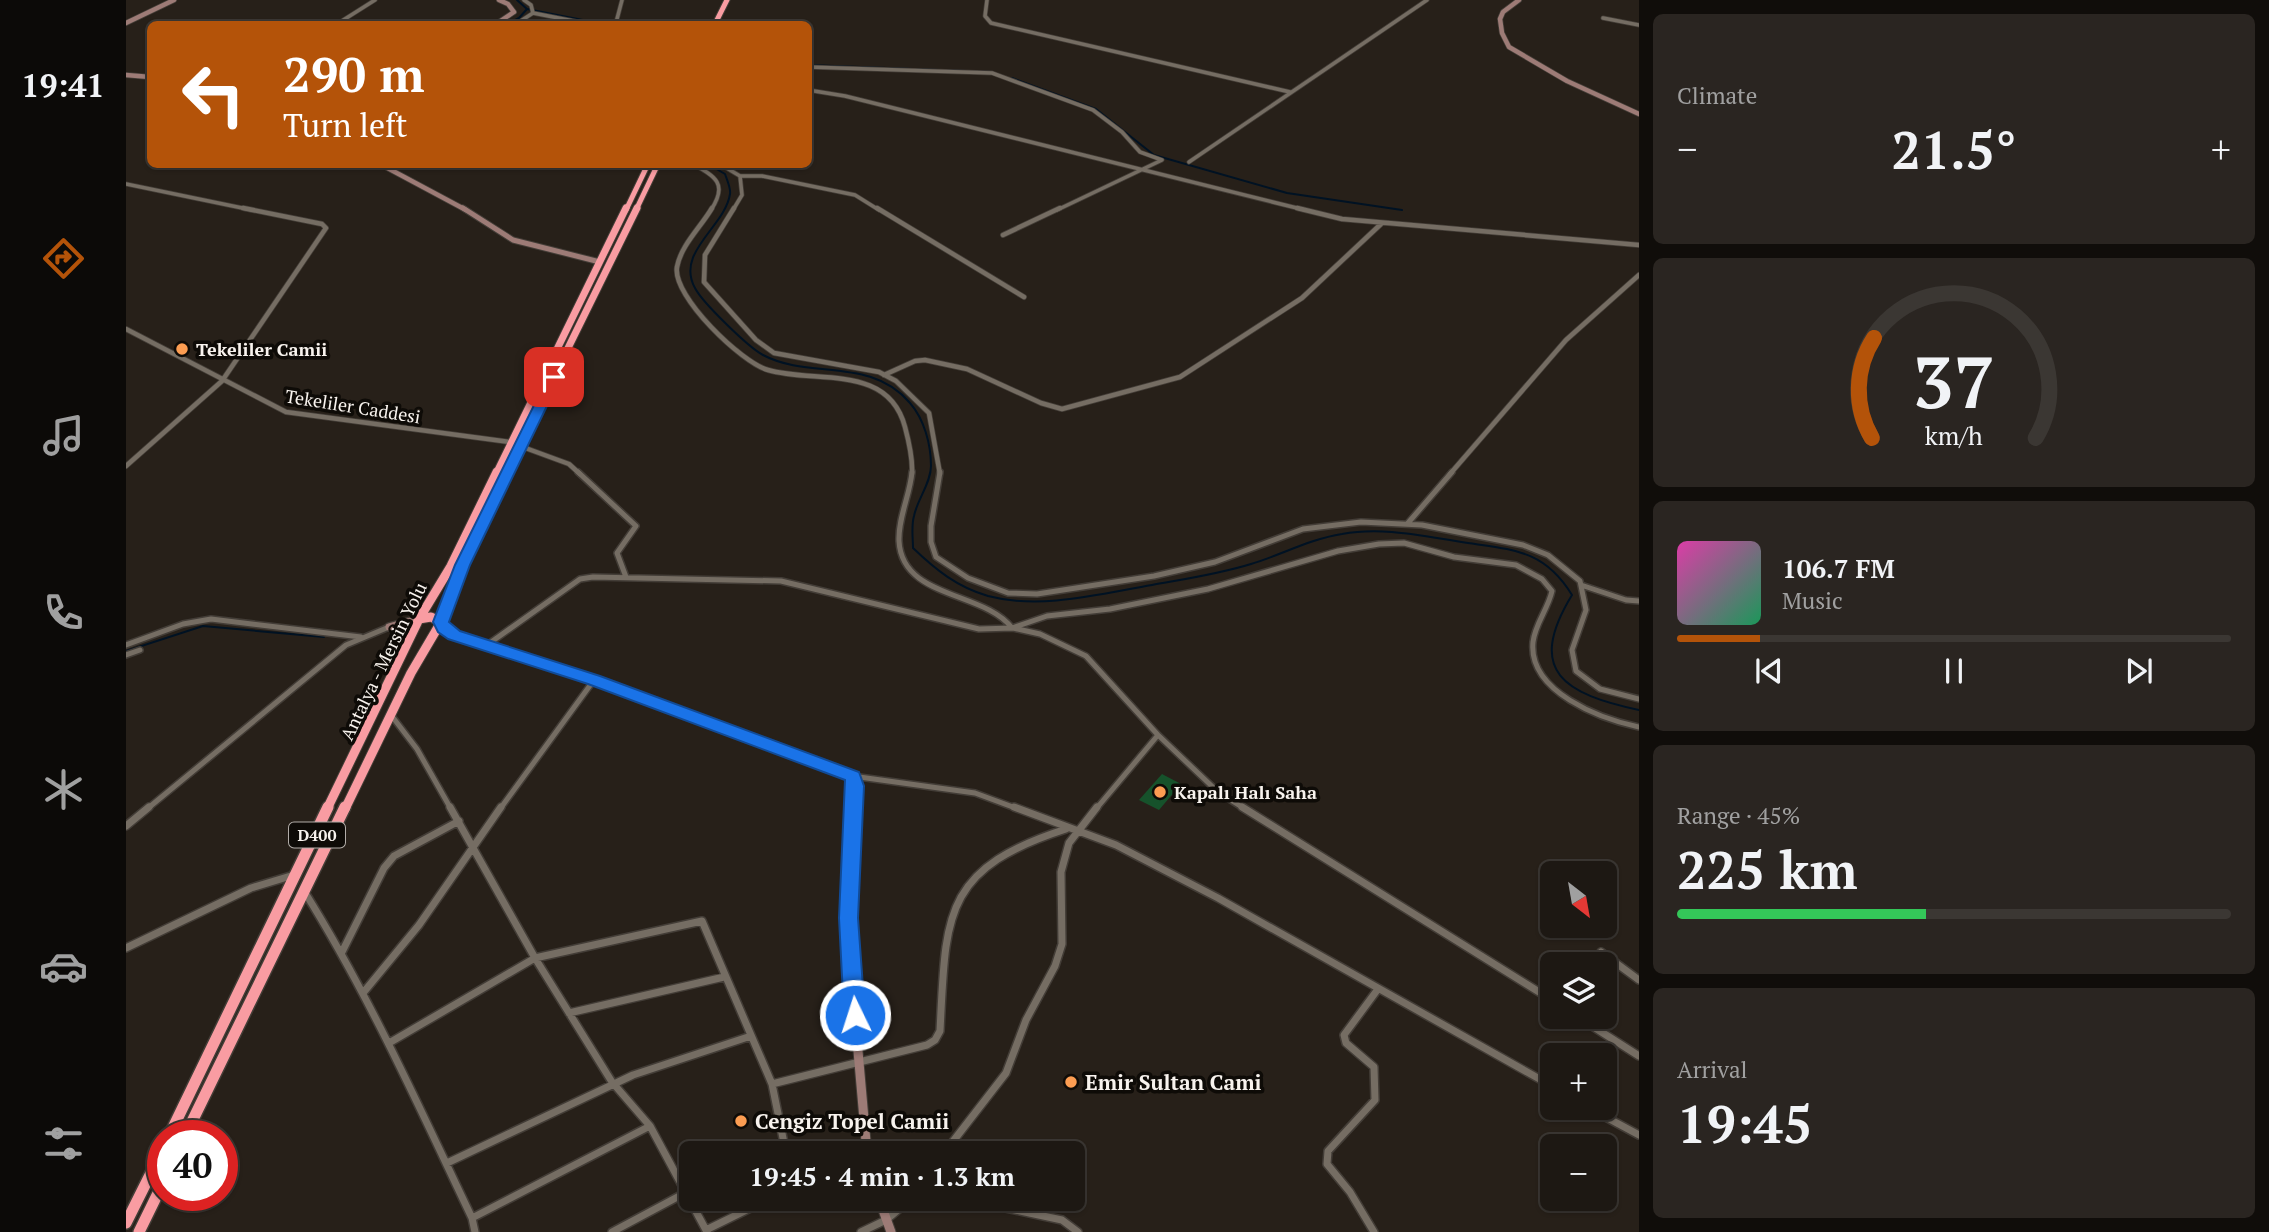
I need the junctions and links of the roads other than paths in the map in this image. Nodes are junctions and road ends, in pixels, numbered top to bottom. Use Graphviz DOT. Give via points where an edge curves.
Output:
graph roads {
  1 [pos="174,0"];
  2 [pos="375,0"];
  3 [pos="499,0"];
  4 [pos="524,0"];
  5 [pos="622,0"];
  6 [pos="727,0"];
  7 [pos="733,0"];
  8 [pos="987,0"];
  9 [pos="1427,0"];
  10 [pos="1519,0"];
  11 [pos="533,13"];
  12 [pos="1603,18"];
  13 [pos="617,19"];
  14 [pos="342,21"];
  15 [pos="500,21"];
  16 [pos="521,21"];
  17 [pos="574,21"];
  18 [pos="716,21"];
  19 [pos="722,21"];
  20 [pos="126,23"];
  21 [pos="1639,25"];
  22 [pos="812,67"];
  23 [pos="126,75"];
  24 [pos="147,76"];
  25 [pos="812,90"];
  26 [pos="1290,92"];
  27 [pos="1639,114"];
  28 [pos="1189,162"];
  29 [pos="388,168"];
  30 [pos="646,168"];
  31 [pos="656,168"];
  32 [pos="699,168"];
  33 [pos="727,168"];
  34 [pos="1138,169"];
  35 [pos="740,176"];
  36 [pos="126,184"];
  37 [pos="1381,224"];
  38 [pos="1003,234"];
  39 [pos="1639,245"];
  40 [pos="600,262"];
  41 [pos="1639,275"];
  42 [pos="1024,297"];
  43 [pos="126,329"];
  44 [pos="884,375"];
  45 [pos="222,381"];
  46 [pos="515,444"];
  47 [pos="126,467"];
  48 [pos="1408,523"];
  49 [pos="626,577"];
  50 [pos="1581,585"];
  51 [pos="1639,601"];
  52 [pos="419,619"];
  53 [pos="441,622"];
  54 [pos="389,627"];
  55 [pos="1012,628"];
  56 [pos="413,632"];
  57 [pos="433,635"];
  58 [pos="454,635"];
  59 [pos="361,637"];
  60 [pos="126,645"];
  61 [pos="488,645"];
  62 [pos="140,650"];
  63 [pos="126,655"];
  64 [pos="594,680"];
  65 [pos="1639,699"];
  66 [pos="391,715"];
  67 [pos="1639,727"];
  68 [pos="1158,735"];
  69 [pos="852,776"];
  70 [pos="459,821"];
  71 [pos="126,826"];
  72 [pos="1068,828"];
  73 [pos="1077,833"];
  74 [pos="474,851"];
  75 [pos="298,875"];
  76 [pos="304,891"];
  77 [pos="126,948"];
  78 [pos="342,952"];
  79 [pos="536,958"];
  80 [pos="1617,964"];
  81 [pos="724,977"];
  82 [pos="1639,980"];
  83 [pos="1378,989"];
  84 [pos="363,993"];
  85 [pos="1540,993"];
  86 [pos="569,1013"];
  87 [pos="1597,1029"];
  88 [pos="751,1036"];
  89 [pos="389,1043"];
  90 [pos="1639,1056"];
  91 [pos="857,1062"];
  92 [pos="1540,1080"];
  93 [pos="612,1082"];
  94 [pos="772,1084"];
  95 [pos="177,1120"];
  96 [pos="193,1120"];
  97 [pos="1610,1120"];
  98 [pos="650,1126"];
  99 [pos="1639,1136"];
  100 [pos="784,1141"];
  101 [pos="866,1141"];
  102 [pos="953,1141"];
  103 [pos="447,1163"];
  104 [pos="147,1181"];
  105 [pos="679,1182"];
  106 [pos="679,1196"];
  107 [pos="149,1211"];
  108 [pos="695,1211"];
  109 [pos="745,1211"];
  110 [pos="883,1211"];
  111 [pos="897,1211"];
  112 [pos="1020,1211"];
  113 [pos="472,1218"];
  114 [pos="886,1220"];
  115 [pos="126,1223"];
  116 [pos="474,1230"];
  117 [pos="706,1231"];
  118 [pos="139,1232"];
  119 [pos="464,1232"];
  120 [pos="612,1232"];
  121 [pos="861,1232"];
  122 [pos="891,1232"];
  123 [pos="1078,1232"];
  124 [pos="1374,1232"];
  1 -- 20 [label="street"];
  2 -- 14 [label="street"];
  3 -- 15 [label="street" via="513,7"];
  4 -- 11 [label="street"];
  5 -- 13 [label="street"];
  6 -- 18 [label="highway"];
  7 -- 19 [label="highway"];
  8 -- 26 [label="street" via="985,16 991,23"];
  9 -- 26 [label="street"];
  10 -- 27 [label="street" via="1500,19 1504,43 1567,81"];
  11 -- 16 [label="street"];
  11 -- 17 [label="street"];
  12 -- 21 [label="street"];
  22 -- 34 [label="street" via="992,73 1093,110 1140,152 1162,160"];
  23 -- 24 [label="street"];
  25 -- 34 [label="street"];
  26 -- 28 [label="street"];
  29 -- 40 [label="street" via="444,196 513,240"];
  30 -- 40 [label="highway, Antalya - Mersin Yolu / D400"];
  31 -- 46 [label="highway, Antalya - Mersin Yolu / D400"];
  32 -- 55 [label="street" via="715,179 720,191 684,246 676,278 684,295 741,357 756,366 863,382 898,407 912,473 898,542 901,558 922,579 1005,616"];
  33 -- 35 [label="street"];
  34 -- 37 [label="street" via="1329,217"];
  34 -- 38 [label="street"];
  35 -- 42 [label="street" via="762,176 855,195"];
  35 -- 44 [label="street" via="742,195 705,255 704,282 709,290 774,353"];
  36 -- 45 [label="street" via="326,228"];
  37 -- 39 [label="street"];
  37 -- 44 [label="street" via="1302,298 1180,377 1062,409 967,369 925,360"];
  40 -- 46 [label="highway, Antalya - Mersin Yolu / D400"];
  41 -- 48 [label="street" via="1566,340"];
  43 -- 45 [label="street, Tekeliler Caddesi"];
  44 -- 48 [label="street" via="929,413 941,478 930,526 933,551 942,563 999,590 1037,594 1081,589 1215,562 1303,529 1361,522"];
  45 -- 46 [label="street, Tekeliler Caddesi" via="295,414"];
  45 -- 47 [label="street"];
  46 -- 49 [label="street, Tekeliler Caddesi" via="569,464 634,522 636,526 617,553"];
  46 -- 52 [label="highway, Antalya - Mersin Yolu / D400"];
  46 -- 53 [label="highway, Antalya - Mersin Yolu / D400"];
  48 -- 50 [label="street" via="1536,549 1564,565"];
  49 -- 55 [label="street" via="782,581 979,629"];
  49 -- 61 [label="street" via="580,579"];
  50 -- 51 [label="street"];
  50 -- 65 [label="street" via="1586,610 1572,650 1576,671 1600,689"];
  52 -- 53 [label="highway" via="431,617"];
  52 -- 54 [label="street"];
  52 -- 56 [label="highway, Antalya - Mersin Yolu / D400"];
  53 -- 57 [label="highway, Antalya - Mersin Yolu / D400"];
  53 -- 58 [label="street"];
  54 -- 56 [label="street"];
  54 -- 59 [label="street"];
  55 -- 67 [label="street" via="1032,619 1109,610 1236,582 1358,548 1409,544 1440,555 1509,564 1540,578 1552,591 1533,647 1544,677 1563,698"];
  55 -- 68 [label="street" via="1077,649"];
  56 -- 57 [label="highway"];
  56 -- 75 [label="highway, Antalya - Mersin Yolu / D400"];
  57 -- 58 [label="street"];
  57 -- 66 [label="highway, Antalya - Mersin Yolu / D400"];
  58 -- 61 [label="street"];
  59 -- 60 [label="street" via="211,620 183,624"];
  59 -- 71 [label="street"];
  61 -- 64 [label="street"];
  62 -- 63 [label="street"];
  64 -- 69 [label="street"];
  64 -- 74 [label="street"];
  66 -- 70 [label="street" via="417,749"];
  66 -- 76 [label="highway, Antalya - Mersin Yolu / D400"];
  68 -- 73 [label="street"];
  68 -- 85 [label="street" via="1218,792"];
  69 -- 72 [label="street" via="975,793"];
  69 -- 91 [label="street" via="848,918"];
  70 -- 74 [label="street"];
  70 -- 78 [label="street" via="394,856"];
  72 -- 73 [label="street"];
  72 -- 91 [label="street" via="1004,856 957,899 948,927 940,1031 935,1040"];
  73 -- 83 [label="street" via="1116,845 1207,892"];
  73 -- 102 [label="street" via="1069,843 1061,872 1062,944 1055,967 1026,1020 1006,1073"];
  74 -- 79 [label="street"];
  74 -- 84 [label="street"];
  75 -- 77 [label="street" via="251,888"];
  75 -- 95 [label="highway, Antalya - Mersin Yolu / D400"];
  76 -- 78 [label="street"];
  76 -- 96 [label="highway, Antalya - Mersin Yolu / D400"];
  78 -- 84 [label="street"];
  79 -- 81 [label="street" via="702,921"];
  79 -- 86 [label="street"];
  79 -- 89 [label="street"];
  80 -- 82 [label="street"];
  81 -- 86 [label="street"];
  81 -- 88 [label="street"];
  83 -- 92 [label="street"];
  83 -- 124 [label="street" via="1344,1035 1374,1067 1375,1100 1328,1151 1327,1164"];
  84 -- 89 [label="street"];
  86 -- 93 [label="street"];
  87 -- 90 [label="street"];
  88 -- 93 [label="street" via="695,1050"];
  88 -- 94 [label="street"];
  89 -- 103 [label="street"];
  91 -- 94 [label="street"];
  91 -- 101 [label="street"];
  93 -- 98 [label="street"];
  93 -- 103 [label="street"];
  94 -- 100 [label="street"];
  97 -- 99 [label="street"];
  98 -- 105 [label="street"];
  98 -- 113 [label="street"];
  103 -- 113 [label="street"];
  104 -- 115 [label="highway"];
  106 -- 120 [label="street"];
  107 -- 118 [label="highway"];
  108 -- 117 [label="street"];
  109 -- 117 [label="street"];
  110 -- 114 [label="street"];
  111 -- 114 [label="street"];
  112 -- 123 [label="street" via="1062,1220"];
  113 -- 116 [label="street"];
  114 -- 121 [label="street"];
  114 -- 122 [label="street"];
  116 -- 119 [label="street"];
}
